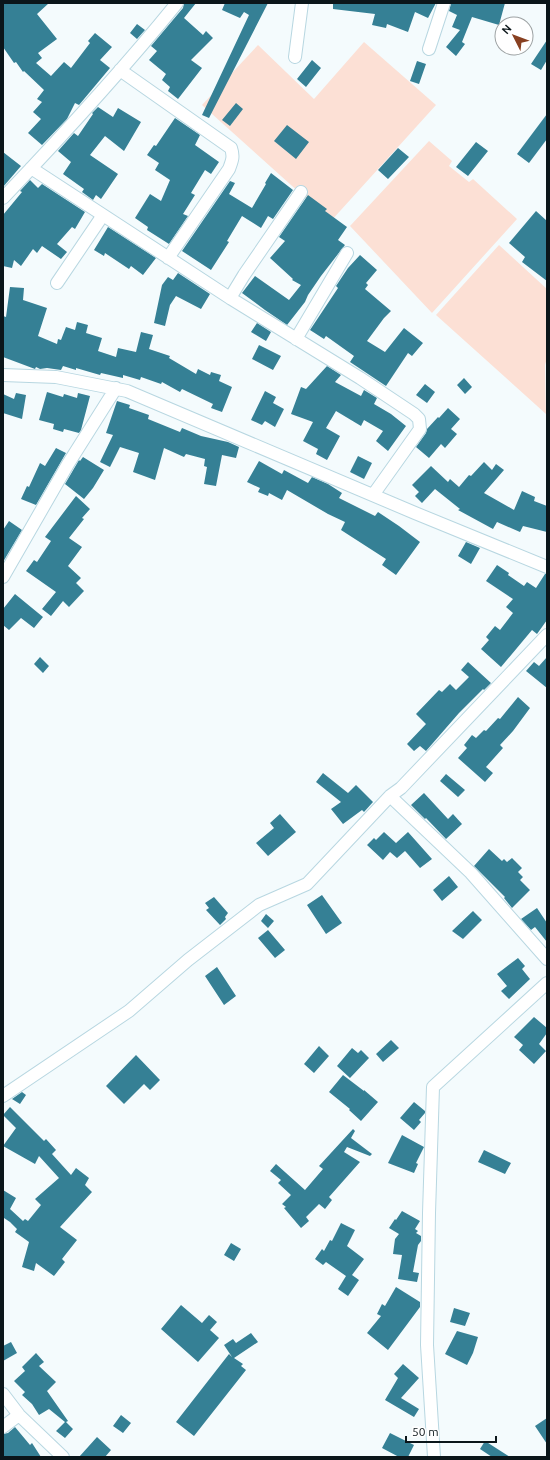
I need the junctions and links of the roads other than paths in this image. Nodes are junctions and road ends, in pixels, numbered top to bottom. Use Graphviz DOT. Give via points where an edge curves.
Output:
graph roads {
  1 [pos="177,3"];
  2 [pos="302,3"];
  3 [pos="444,3"];
  4 [pos="429,49"];
  5 [pos="294,58"];
  6 [pos="120,70"];
  7 [pos="31,168"];
  8 [pos="301,192"];
  9 [pos="3,198"];
  10 [pos="103,215"];
  11 [pos="347,253"];
  12 [pos="168,258"];
  13 [pos="57,283"];
  14 [pos="230,298"];
  15 [pos="296,339"];
  16 [pos="3,375"];
  17 [pos="116,388"];
  18 [pos="373,495"];
  19 [pos="547,567"];
  20 [pos="3,577"];
  21 [pos="547,635"];
  22 [pos="390,796"];
  23 [pos="547,958"];
  24 [pos="547,983"];
  25 [pos="3,1096"];
  26 [pos="3,1394"];
  27 [pos="19,1415"];
  28 [pos="3,1427"];
  29 [pos="63,1457"];
  30 [pos="434,1457"];
  1 -- 6 [label="street"];
  2 -- 5 [label="street"];
  3 -- 4 [label="street"];
  6 -- 7 [label="street"];
  6 -- 12 [label="street" via="231,148 233,154 229,169"];
  7 -- 9 [label="street"];
  7 -- 10 [label="street"];
  8 -- 14 [label="street"];
  10 -- 12 [label="street"];
  10 -- 13 [label="street"];
  11 -- 15 [label="street"];
  12 -- 14 [label="street"];
  14 -- 15 [label="street"];
  15 -- 18 [label="street" via="382,392 419,419 420,429"];
  16 -- 17 [label="street" via="56,377"];
  17 -- 18 [label="street"];
  17 -- 20 [label="street" via="68,464"];
  18 -- 19 [label="street"];
  21 -- 22 [label="street" via="401,788"];
  22 -- 23 [label="street" via="471,873"];
  22 -- 25 [label="street" via="306,884 259,905 188,960 129,1012"];
  24 -- 30 [label="street" via="433,1087 427,1345"];
  26 -- 27 [label="street"];
  27 -- 28 [label="street"];
  27 -- 29 [label="street"];
}
